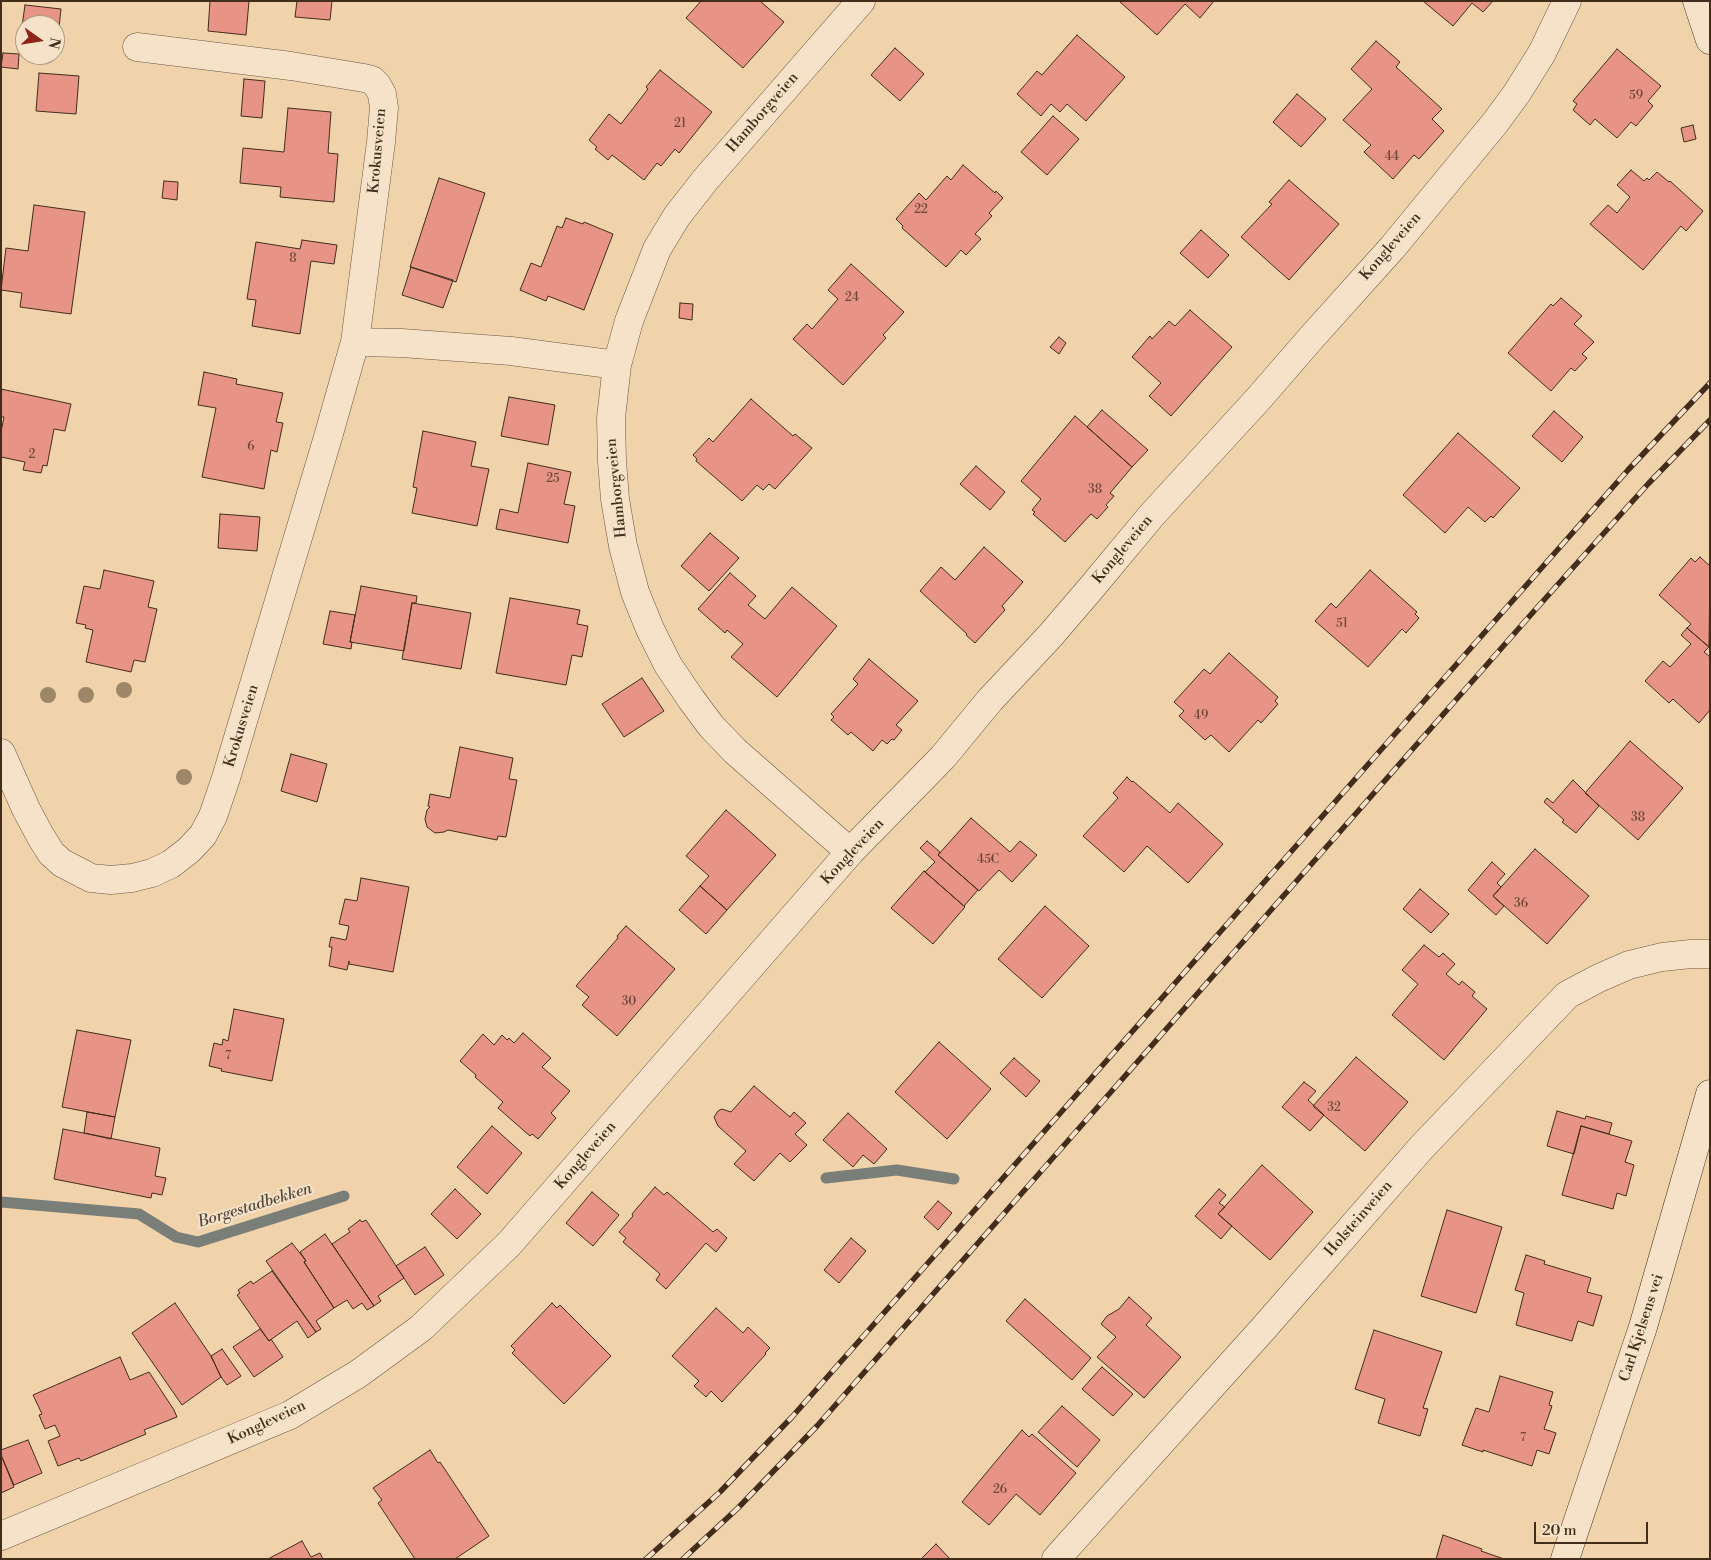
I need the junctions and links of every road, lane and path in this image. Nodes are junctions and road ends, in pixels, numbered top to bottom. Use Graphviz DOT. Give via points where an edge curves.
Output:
graph roads {
  1 [pos="861,1"];
  2 [pos="1567,1"];
  3 [pos="1696,1"];
  4 [pos="1710,40"];
  5 [pos="137,46"];
  6 [pos="355,342"];
  7 [pos="617,364"];
  8 [pos="1,753"];
  9 [pos="850,852"];
  10 [pos="1710,954"];
  11 [pos="1710,1094"];
  12 [pos="1,1536"];
  13 [pos="1056,1559"];
  14 [pos="1565,1559"];
  1 -- 7 [label="street, Hamborgveien" via="677,216 657,249 644,281"];
  2 -- 9 [label="street, Kongleveien" via="1542,53 1517,93 1392,248 1151,516 943,757"];
  3 -- 4 [label="street"];
  5 -- 6 [label="street, Krokusveien" via="291,66 364,78 377,85 384,108"];
  6 -- 7 [label="street" via="501,351"];
  6 -- 8 [label="street, Krokusveien" via="226,778 203,834 171,864 152,873 111,880 91,878 62,863 46,845"];
  7 -- 9 [label="street, Hamborgveien" via="611,418 615,499 635,592 650,629 668,665 711,726"];
  9 -- 12 [label="street, Kongleveien" via="509,1244 421,1328 358,1374 290,1415"];
  10 -- 13 [label="street, Holsteinveien" via="1662,957 1629,965 1567,995 1422,1147"];
  11 -- 14 [label="street, Carl Kjelsens vei" via="1643,1327"];
}
